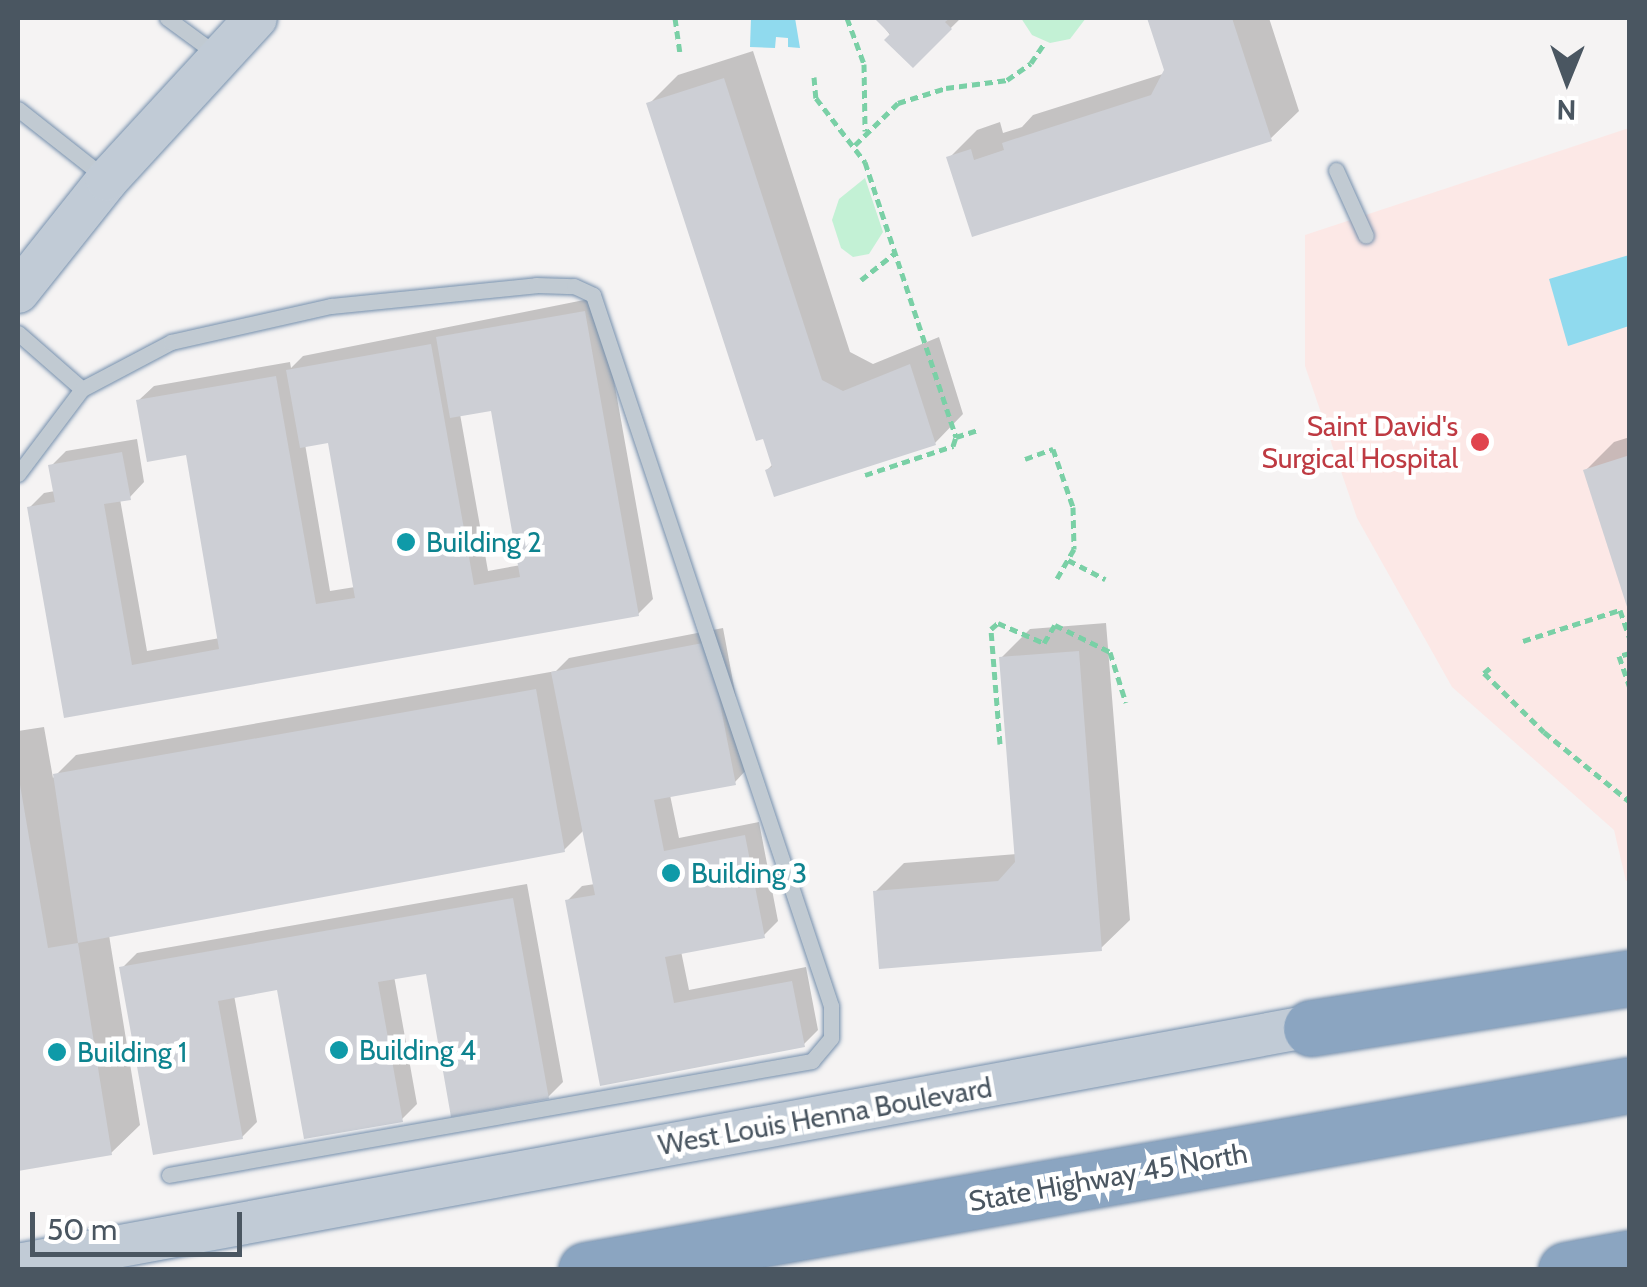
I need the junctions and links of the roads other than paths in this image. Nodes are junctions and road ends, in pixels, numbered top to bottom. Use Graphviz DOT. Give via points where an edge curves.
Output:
graph roads {
  1 [pos="166,18"];
  2 [pos="256,18"];
  3 [pos="219,56"];
  4 [pos="18,110"];
  5 [pos="1336,170"];
  6 [pos="107,180"];
  7 [pos="1366,236"];
  8 [pos="18,292"];
  9 [pos="18,334"];
  10 [pos="82,389"];
  11 [pos="18,474"];
  12 [pos="1630,950"];
  13 [pos="1630,978"];
  14 [pos="1311,1028"];
  15 [pos="1630,1084"];
  16 [pos="168,1175"];
  17 [pos="1630,1258"];
  18 [pos="18,1264"];
  19 [pos="586,1270"];
  20 [pos="1566,1270"];
  1 -- 3 [label="lane"];
  2 -- 3 [label="main road"];
  3 -- 6 [label="main road"];
  4 -- 6 [label="lane"];
  5 -- 7 [label="lane"];
  6 -- 8 [label="main road"];
  9 -- 10 [label="lane"];
  10 -- 11 [label="lane"];
  10 -- 16 [label="lane" via="171,342 331,306 536,285 574,286 593,296 832,1006 831,1038 812,1061"];
  12 -- 14 [label="main road, West Louis Henna Boulevard"];
  13 -- 14 [label="highway"];
  14 -- 18 [label="main road, West Louis Henna Boulevard"];
  15 -- 19 [label="highway, State Highway 45 North"];
  17 -- 20 [label="highway"];
}
